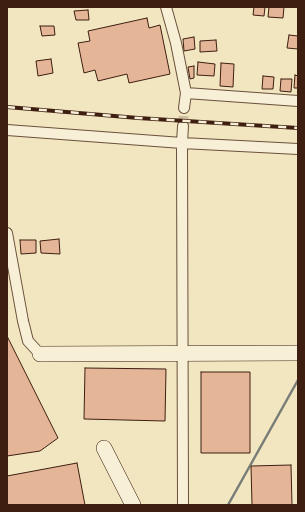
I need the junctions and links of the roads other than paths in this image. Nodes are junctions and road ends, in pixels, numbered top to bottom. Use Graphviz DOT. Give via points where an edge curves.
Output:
graph roads {
  1 [pos="166,7"];
  2 [pos="186,93"];
  3 [pos="298,101"];
  4 [pos="184,108"];
  5 [pos="183,126"];
  6 [pos="7,130"];
  7 [pos="182,143"];
  8 [pos="298,149"];
  9 [pos="7,233"];
  10 [pos="298,353"];
  11 [pos="40,354"];
  12 [pos="182,354"];
  13 [pos="104,448"];
  14 [pos="133,505"];
  15 [pos="183,505"];
  1 -- 2 [label="street"];
  2 -- 3 [label="street"];
  2 -- 4 [label="street"];
  5 -- 7 [label="street"];
  6 -- 7 [label="street"];
  7 -- 8 [label="street"];
  7 -- 12 [label="street"];
  9 -- 11 [label="street" via="28,341"];
  10 -- 12 [label="street"];
  11 -- 12 [label="street"];
  12 -- 15 [label="street"];
  13 -- 14 [label="street"];
}
